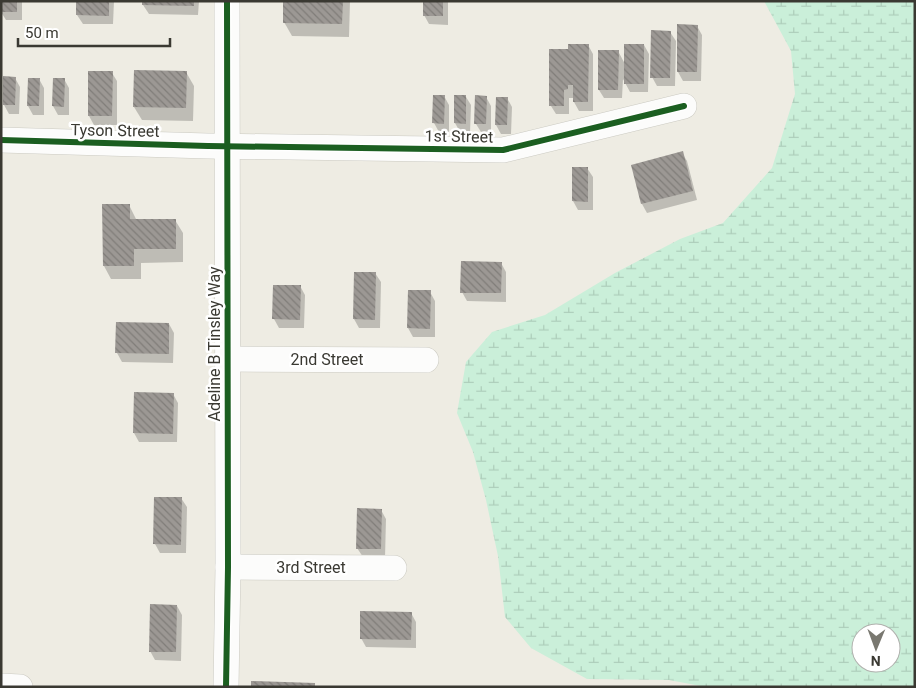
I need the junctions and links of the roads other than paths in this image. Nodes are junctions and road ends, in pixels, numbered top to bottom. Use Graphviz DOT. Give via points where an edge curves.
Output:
graph roads {
  1 [pos="227,1"];
  2 [pos="684,106"];
  3 [pos="1,140"];
  4 [pos="228,146"];
  5 [pos="227,359"];
  6 [pos="426,360"];
  7 [pos="228,567"];
  8 [pos="394,568"];
  9 [pos="1,686"];
  10 [pos="20,687"];
  11 [pos="226,687"];
  1 -- 4 [label="street, Adeline B Tinsley Way"];
  2 -- 4 [label="street, 1st Street" via="503,150"];
  3 -- 4 [label="street, Tyson Street"];
  4 -- 5 [label="street, Adeline B Tinsley Way"];
  5 -- 6 [label="street, 2nd Street"];
  5 -- 7 [label="street, Adeline B Tinsley Way"];
  7 -- 8 [label="street, 3rd Street"];
  7 -- 11 [label="street, Adeline B Tinsley Way"];
  9 -- 10 [label="street"];
}
